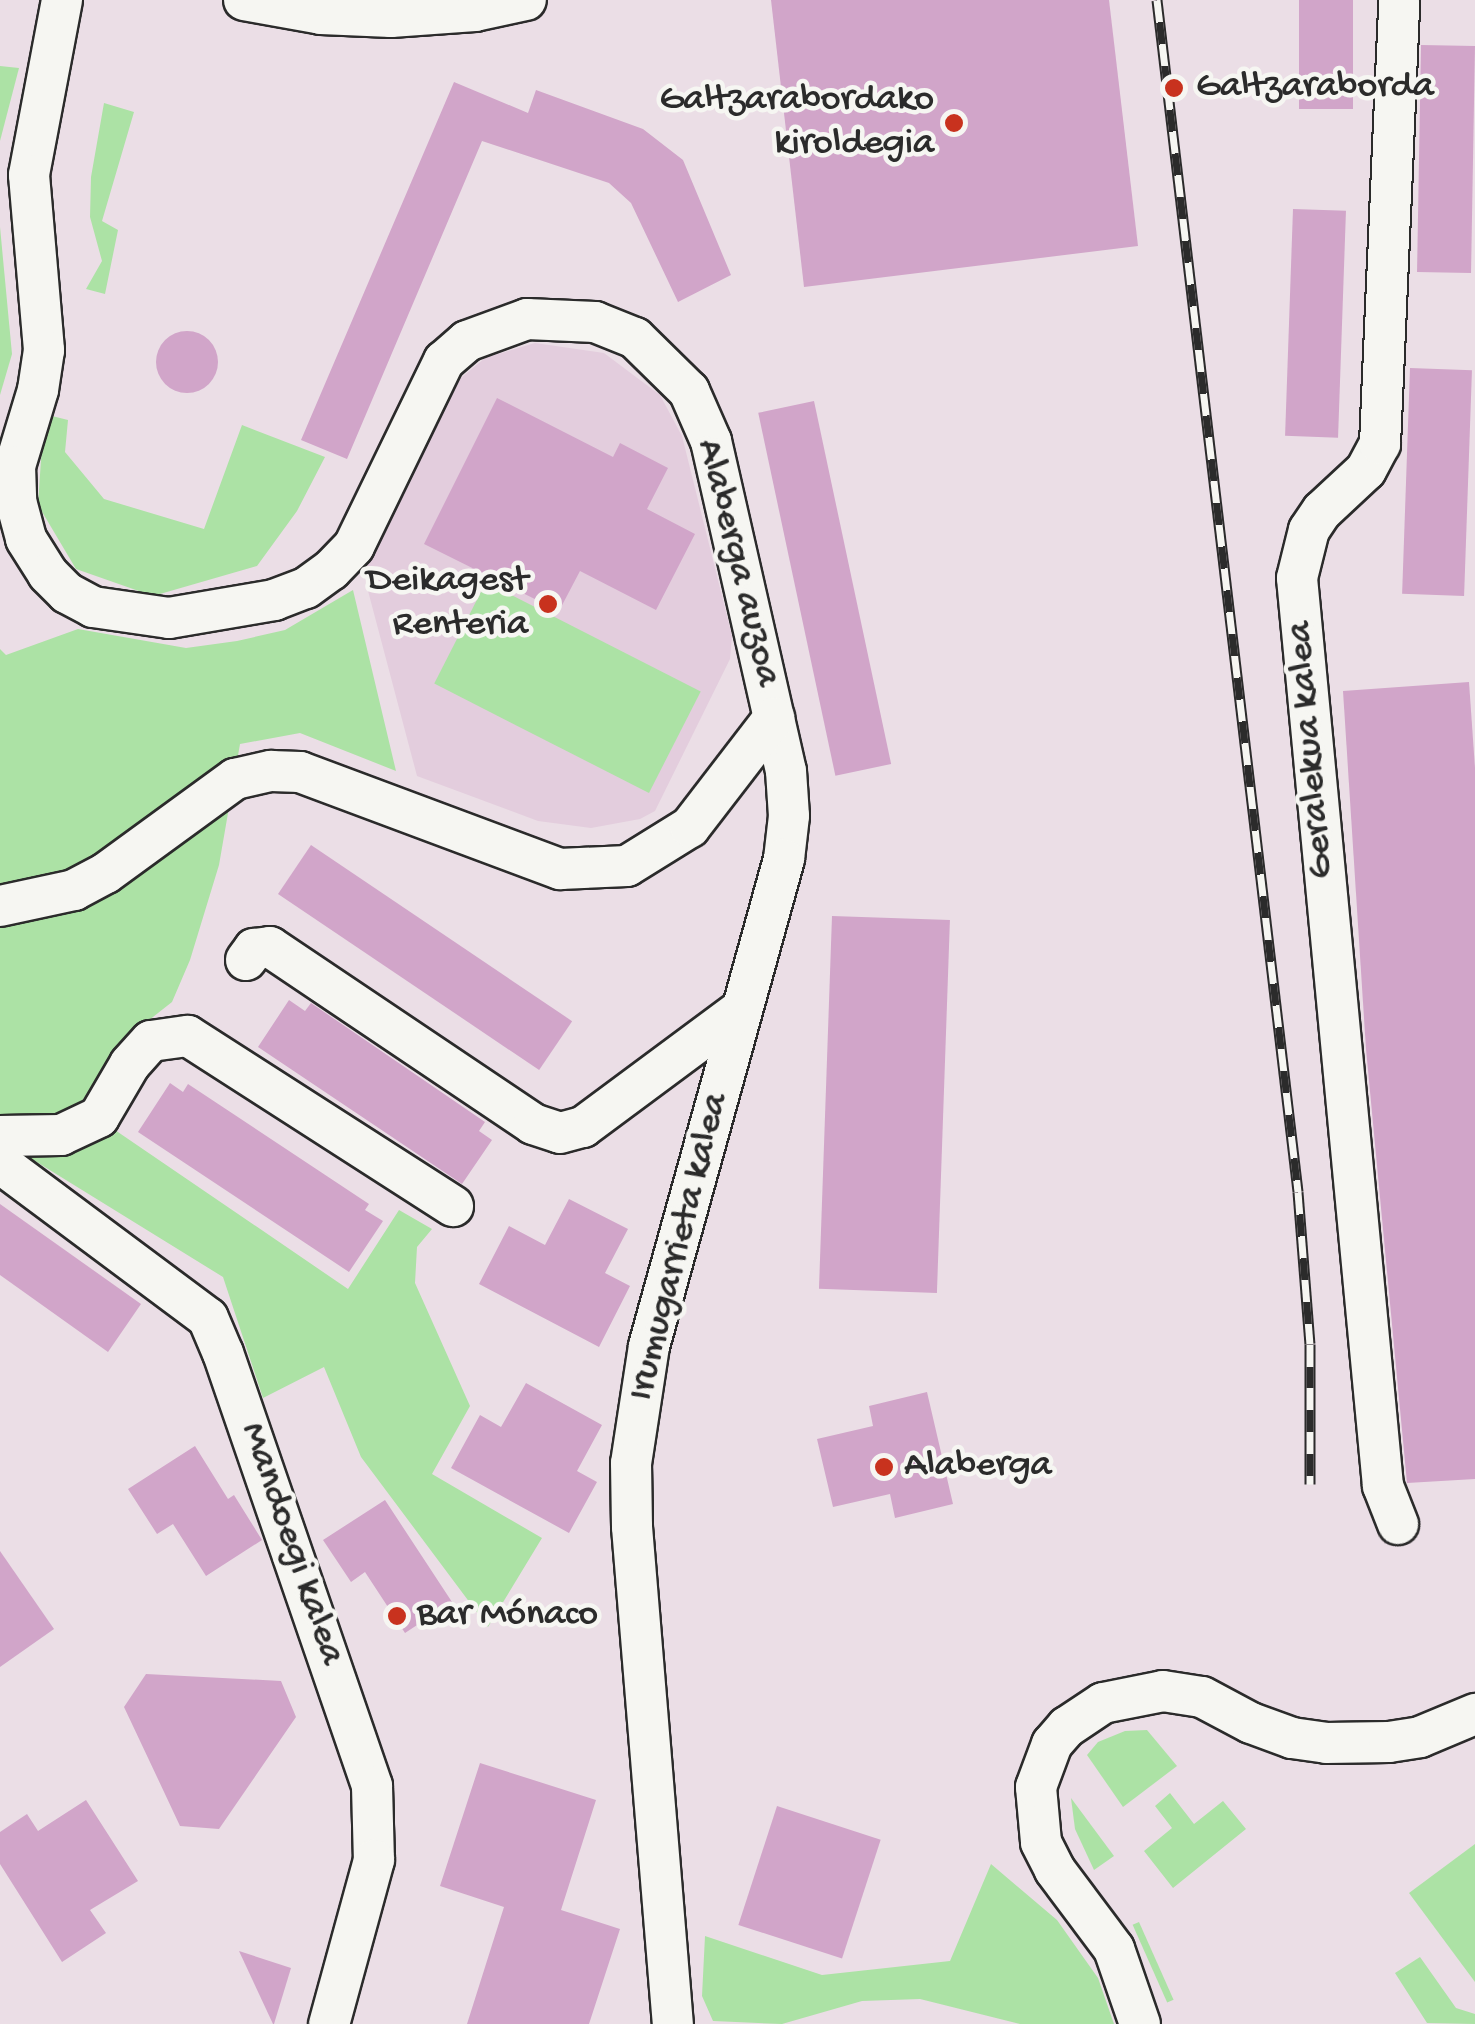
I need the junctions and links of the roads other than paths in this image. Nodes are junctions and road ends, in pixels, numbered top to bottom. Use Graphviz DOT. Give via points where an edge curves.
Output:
graph roads {
  1 [pos="62,0"];
  2 [pos="244,0"];
  3 [pos="526,0"];
  4 [pos="1399,0"];
  5 [pos="774,718"];
  6 [pos="0,906"];
  7 [pos="246,960"];
  8 [pos="742,1009"];
  9 [pos="0,1136"];
  10 [pos="0,1164"];
  11 [pos="453,1206"];
  12 [pos="1398,1524"];
  13 [pos="1475,1714"];
  14 [pos="329,2024"];
  15 [pos="673,2024"];
  16 [pos="1140,2024"];
  1 -- 5 [label="street, Alaberga auzoa" via="29,174 44,350 15,466 26,540 48,574 93,607 130,616 209,614 306,588 354,546 444,360 467,341 526,319 595,322 635,338 664,362 688,391 712,440"];
  2 -- 3 [label="street" via="321,14 392,16"];
  4 -- 12 [label="street, Geralekua kalea" via="1380,444 1366,470 1309,530 1297,578 1383,1486"];
  5 -- 6 [label="street, Alaberga auzoa" via="690,826 626,866 560,869 300,772 271,771 235,779 74,890"];
  5 -- 8 [label="street, Irumugarrieta kalea" via="786,771 788,837"];
  7 -- 8 [label="street" via="254,949 270,947 533,1124 560,1133 583,1127"];
  8 -- 15 [label="street, Irumugarrieta kalea" via="649,1346 631,1462"];
  9 -- 11 [label="street" via="61,1135 99,1117 151,1041 188,1036"];
  10 -- 14 [label="street, Mandoegi kalea" via="208,1318 223,1354 372,1786 374,1860"];
  13 -- 16 [label="street" via="1420,1736 1326,1743 1292,1738 1180,1691 1103,1703 1067,1726 1042,1764 1035,1815 1041,1842 1114,1948"];
}
